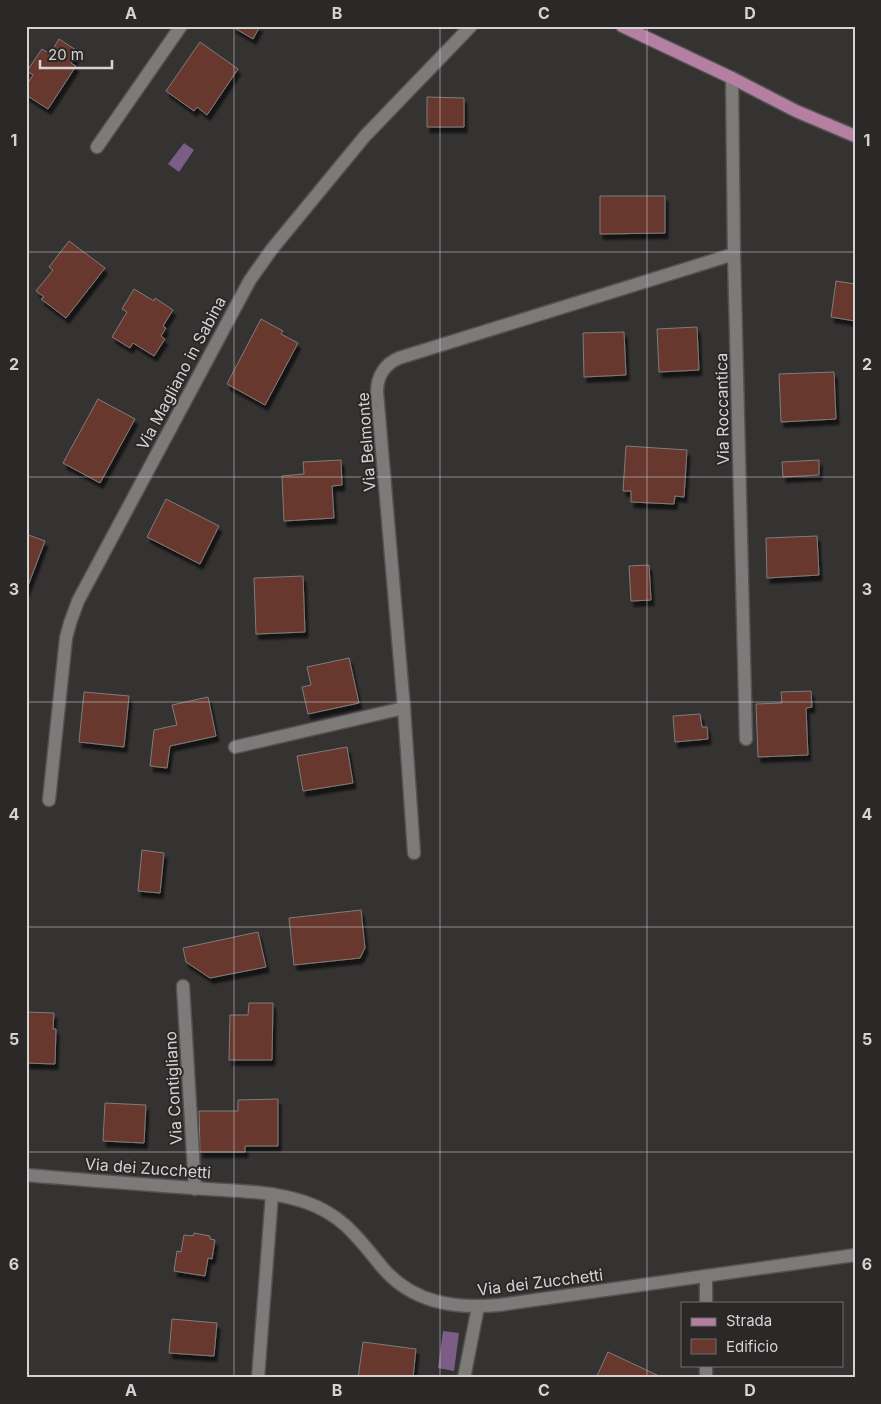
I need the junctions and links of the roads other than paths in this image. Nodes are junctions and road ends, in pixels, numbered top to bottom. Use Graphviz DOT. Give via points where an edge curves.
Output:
graph roads {
  1 [pos="181,26"];
  2 [pos="471,26"];
  3 [pos="622,26"];
  4 [pos="732,78"];
  5 [pos="855,136"];
  6 [pos="97,147"];
  7 [pos="734,254"];
  8 [pos="404,708"];
  9 [pos="746,739"];
  10 [pos="235,747"];
  11 [pos="48,800"];
  12 [pos="414,852"];
  13 [pos="183,986"];
  14 [pos="26,1175"];
  15 [pos="196,1189"];
  16 [pos="272,1194"];
  17 [pos="855,1255"];
  18 [pos="706,1276"];
  19 [pos="706,1302"];
  20 [pos="478,1307"];
  21 [pos="258,1378"];
  22 [pos="464,1378"];
  1 -- 6 [label="street"];
  2 -- 11 [label="street, Via Magliano in Sabina" via="365,136 268,254 233,309 72,615 66,638"];
  3 -- 4 [label="main road"];
  4 -- 5 [label="main road" via="796,111"];
  4 -- 7 [label="street, Via Roccantica"];
  7 -- 8 [label="street, Via Belmonte" via="398,358 386,367 379,378 377,392"];
  7 -- 9 [label="street, Via Roccantica"];
  8 -- 10 [label="street"];
  8 -- 12 [label="street, Via Belmonte"];
  13 -- 15 [label="street, Via Contigliano"];
  14 -- 15 [label="street, Via dei Zucchetti"];
  15 -- 16 [label="street, Via dei Zucchetti"];
  16 -- 20 [label="street, Via dei Zucchetti" via="306,1202 333,1215 354,1233 392,1278 414,1294 444,1304"];
  16 -- 21 [label="street"];
  17 -- 18 [label="street, Via dei Zucchetti"];
  18 -- 19 [label="street"];
  18 -- 20 [label="street, Via dei Zucchetti"];
  20 -- 22 [label="street"];
}
